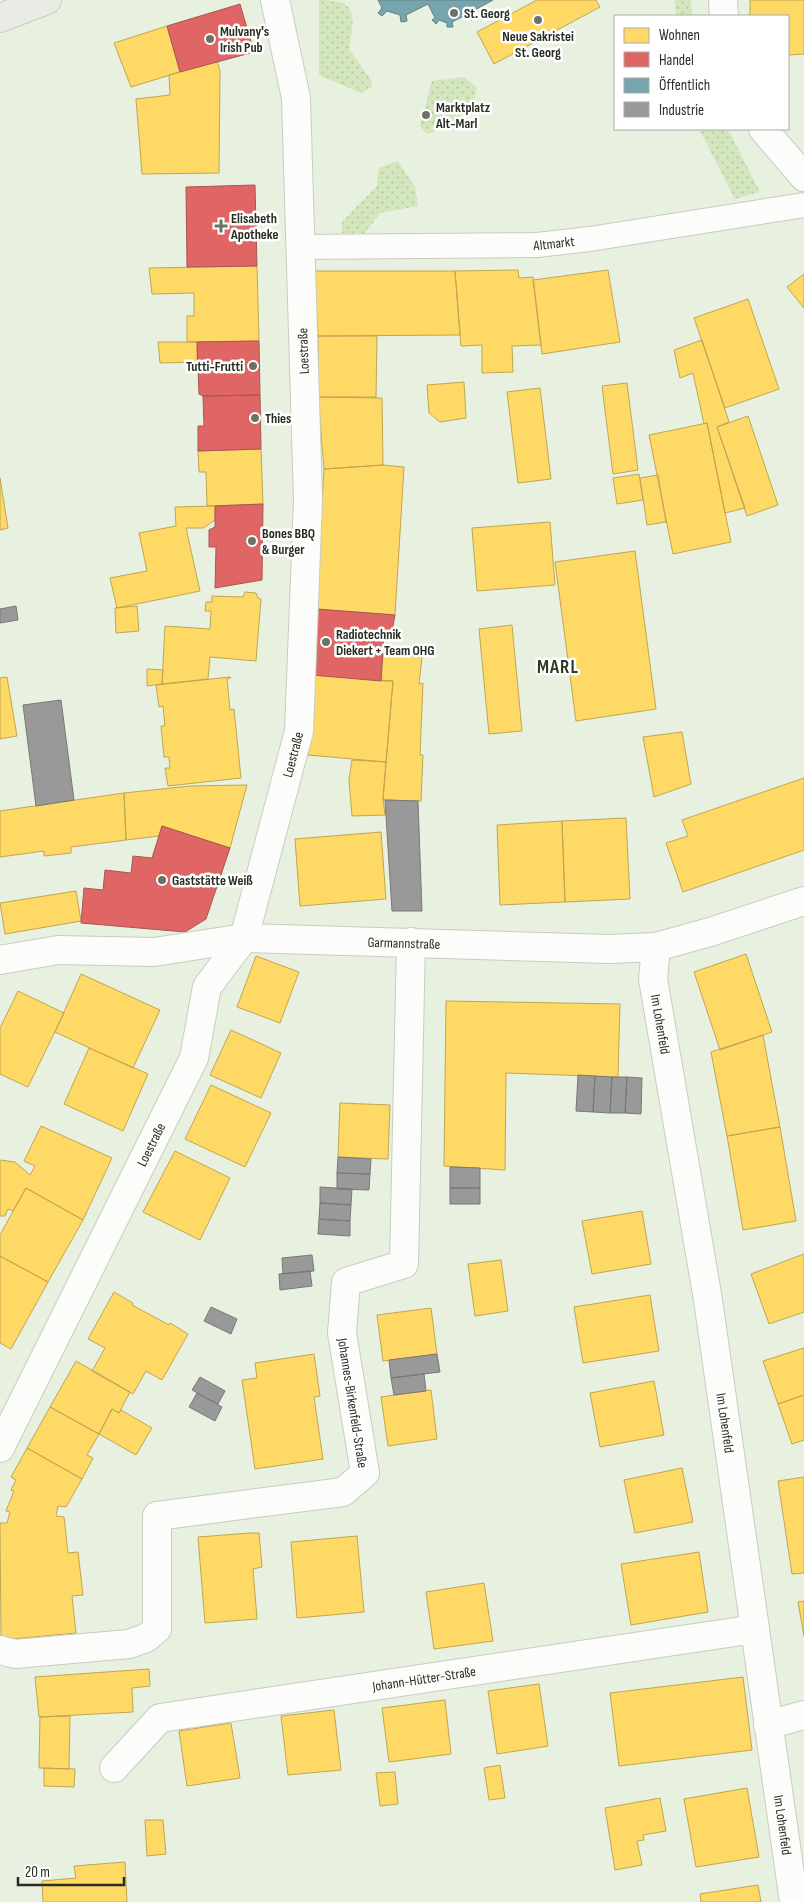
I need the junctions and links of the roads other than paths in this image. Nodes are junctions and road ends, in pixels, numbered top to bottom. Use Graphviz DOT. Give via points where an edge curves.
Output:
graph roads {
  1 [pos="47,0"];
  2 [pos="275,0"];
  3 [pos="724,0"];
  4 [pos="724,15"];
  5 [pos="0,18"];
  6 [pos="764,130"];
  7 [pos="804,177"];
  8 [pos="804,205"];
  9 [pos="300,247"];
  10 [pos="804,901"];
  11 [pos="244,938"];
  12 [pos="411,942"];
  13 [pos="656,947"];
  14 [pos="0,960"];
  15 [pos="0,1448"];
  16 [pos="755,1630"];
  17 [pos="0,1650"];
  18 [pos="804,1715"];
  19 [pos="768,1725"];
  20 [pos="114,1768"];
  21 [pos="794,1902"];
  1 -- 5 [label="main road"];
  2 -- 9 [label="street, Loestraße" via="296,98"];
  3 -- 4 [label="street"];
  6 -- 7 [label="street"];
  8 -- 9 [label="street, Altmarkt" via="537,245"];
  9 -- 11 [label="street, Loestraße" via="308,500 299,731"];
  10 -- 13 [label="street, Garmannstraße"];
  11 -- 12 [label="street, Garmannstraße"];
  11 -- 14 [label="street, Garmannstraße" via="154,952 58,950"];
  11 -- 15 [label="street, Loestraße" via="207,987 194,1058"];
  12 -- 13 [label="street, Garmannstraße" via="609,950"];
  12 -- 17 [label="street, Johannes-Birkenfeld-Straße" via="404,1264 346,1282 342,1333 365,1473 343,1492 157,1516 157,1630 146,1638 129,1644 15,1654"];
  13 -- 16 [label="street, Im Lohenfeld" via="653,979 708,1300"];
  16 -- 19 [label="street, Im Lohenfeld"];
  16 -- 20 [label="street, Johann-Hütter-Straße" via="160,1718"];
  18 -- 19 [label="street"];
  19 -- 21 [label="street, Im Lohenfeld"];
}
